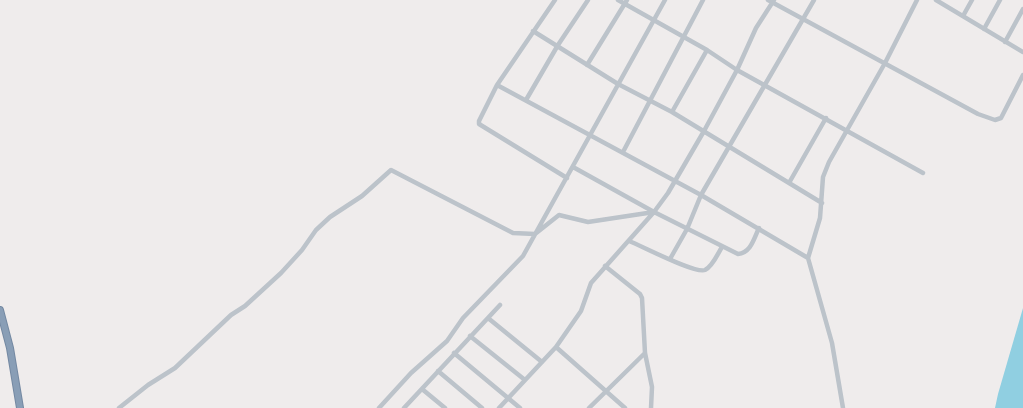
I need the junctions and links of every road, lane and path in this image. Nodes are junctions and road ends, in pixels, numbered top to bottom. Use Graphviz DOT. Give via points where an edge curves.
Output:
graph roads {
  1 [pos="555,0"];
  2 [pos="588,0"];
  3 [pos="618,0"];
  4 [pos="665,0"];
  5 [pos="704,0"];
  6 [pos="814,0"];
  7 [pos="917,0"];
  8 [pos="936,0"];
  9 [pos="948,0"];
  10 [pos="972,0"];
  11 [pos="1000,0"];
  12 [pos="772,1"];
  13 [pos="626,2"];
  14 [pos="945,5"];
  15 [pos="1023,9"];
  16 [pos="963,16"];
  17 [pos="804,18"];
  18 [pos="654,21"];
  19 [pos="984,29"];
  20 [pos="533,31"];
  21 [pos="684,38"];
  22 [pos="1005,42"];
  23 [pos="558,45"];
  24 [pos="707,50"];
  25 [pos="1023,52"];
  26 [pos="885,63"];
  27 [pos="587,65"];
  28 [pos="737,70"];
  29 [pos="1023,75"];
  30 [pos="498,84"];
  31 [pos="618,84"];
  32 [pos="764,84"];
  33 [pos="526,100"];
  34 [pos="651,101"];
  35 [pos="672,112"];
  36 [pos="826,118"];
  37 [pos="847,129"];
  38 [pos="704,131"];
  39 [pos="591,135"];
  40 [pos="729,146"];
  41 [pos="623,152"];
  42 [pos="573,167"];
  43 [pos="923,173"];
  44 [pos="567,178"];
  45 [pos="675,181"];
  46 [pos="790,183"];
  47 [pos="701,196"];
  48 [pos="822,203"];
  49 [pos="654,212"];
  50 [pos="759,228"];
  51 [pos="687,229"];
  52 [pos="535,234"];
  53 [pos="629,240"];
  54 [pos="722,247"];
  55 [pos="808,258"];
  56 [pos="670,259"];
  57 [pos="605,266"];
  58 [pos="500,305"];
  59 [pos="0,310"];
  60 [pos="488,318"];
  61 [pos="470,336"];
  62 [pos="556,347"];
  63 [pos="454,353"];
  64 [pos="645,353"];
  65 [pos="542,362"];
  66 [pos="438,371"];
  67 [pos="525,380"];
  68 [pos="422,388"];
  69 [pos="606,392"];
  70 [pos="508,398"];
  71 [pos="407,407"];
  72 [pos="20,408"];
  73 [pos="119,408"];
  74 [pos="379,408"];
  75 [pos="445,408"];
  76 [pos="482,408"];
  77 [pos="499,408"];
  78 [pos="520,408"];
  79 [pos="590,408"];
  80 [pos="625,408"];
  81 [pos="651,408"];
  82 [pos="843,408"];
  1 -- 20 [label="street"];
  2 -- 23 [label="street"];
  3 -- 13 [label="street"];
  4 -- 18 [label="street"];
  5 -- 21 [label="street"];
  6 -- 17 [label="street"];
  7 -- 26 [label="street"];
  8 -- 14 [label="street"];
  9 -- 14 [label="street"];
  10 -- 16 [label="street"];
  11 -- 19 [label="street"];
  12 -- 17 [label="street"];
  12 -- 28 [label="street" via="750,38"];
  13 -- 18 [label="street"];
  13 -- 27 [label="street"];
  14 -- 16 [label="street"];
  15 -- 22 [label="street"];
  16 -- 19 [label="street"];
  17 -- 26 [label="street"];
  17 -- 32 [label="street"];
  18 -- 21 [label="street"];
  18 -- 31 [label="street"];
  19 -- 22 [label="street"];
  20 -- 23 [label="street"];
  20 -- 30 [label="street"];
  21 -- 24 [label="street"];
  21 -- 34 [label="street"];
  22 -- 25 [label="street"];
  23 -- 27 [label="street"];
  23 -- 33 [label="street"];
  24 -- 28 [label="street"];
  24 -- 35 [label="street"];
  26 -- 29 [label="street" via="978,114 995,120 1001,118"];
  26 -- 37 [label="street"];
  27 -- 31 [label="street"];
  28 -- 32 [label="street"];
  28 -- 38 [label="street"];
  30 -- 33 [label="street"];
  30 -- 44 [label="street" via="479,124"];
  31 -- 34 [label="street"];
  31 -- 39 [label="street"];
  32 -- 36 [label="street"];
  32 -- 40 [label="street"];
  33 -- 39 [label="street"];
  34 -- 35 [label="street"];
  34 -- 41 [label="street"];
  35 -- 38 [label="street"];
  36 -- 37 [label="street"];
  36 -- 46 [label="street"];
  37 -- 43 [label="street"];
  37 -- 48 [label="street" via="823,177"];
  38 -- 40 [label="street"];
  38 -- 45 [label="street"];
  39 -- 41 [label="street"];
  39 -- 42 [label="street"];
  40 -- 46 [label="street"];
  40 -- 47 [label="street"];
  41 -- 45 [label="street"];
  42 -- 44 [label="street"];
  42 -- 49 [label="street"];
  44 -- 52 [label="street"];
  45 -- 47 [label="street"];
  45 -- 49 [label="street"];
  46 -- 48 [label="street"];
  47 -- 50 [label="street"];
  47 -- 51 [label="street"];
  48 -- 55 [label="street"];
  49 -- 51 [label="street"];
  49 -- 52 [label="street" via="588,222 559,215"];
  49 -- 53 [label="street"];
  50 -- 54 [label="street" via="749,249 744,253 738,254"];
  50 -- 55 [label="street"];
  51 -- 54 [label="street"];
  51 -- 56 [label="street"];
  52 -- 73 [label="street" via="513,233 391,170 362,196 330,217 281,273 245,306 230,315 175,368"];
  52 -- 74 [label="street" via="523,256 463,318 447,342 411,373"];
  53 -- 56 [label="street"];
  53 -- 57 [label="street"];
  54 -- 56 [label="street" via="705,270 688,268"];
  55 -- 82 [label="street" via="832,343"];
  57 -- 62 [label="street" via="591,283 581,310"];
  57 -- 64 [label="street" via="642,298"];
  58 -- 60 [label="street"];
  59 -- 72 [label="highway" via="10,348"];
  60 -- 61 [label="street"];
  60 -- 65 [label="street"];
  61 -- 63 [label="street"];
  61 -- 67 [label="street"];
  62 -- 65 [label="street"];
  62 -- 69 [label="street"];
  63 -- 66 [label="street"];
  63 -- 70 [label="street"];
  64 -- 69 [label="street"];
  64 -- 81 [label="street" via="652,387"];
  65 -- 67 [label="street"];
  66 -- 68 [label="street"];
  66 -- 76 [label="street"];
  67 -- 70 [label="street"];
  68 -- 71 [label="street"];
  68 -- 75 [label="street"];
  69 -- 79 [label="street"];
  69 -- 80 [label="street"];
  70 -- 77 [label="street"];
  70 -- 78 [label="street"];
}
